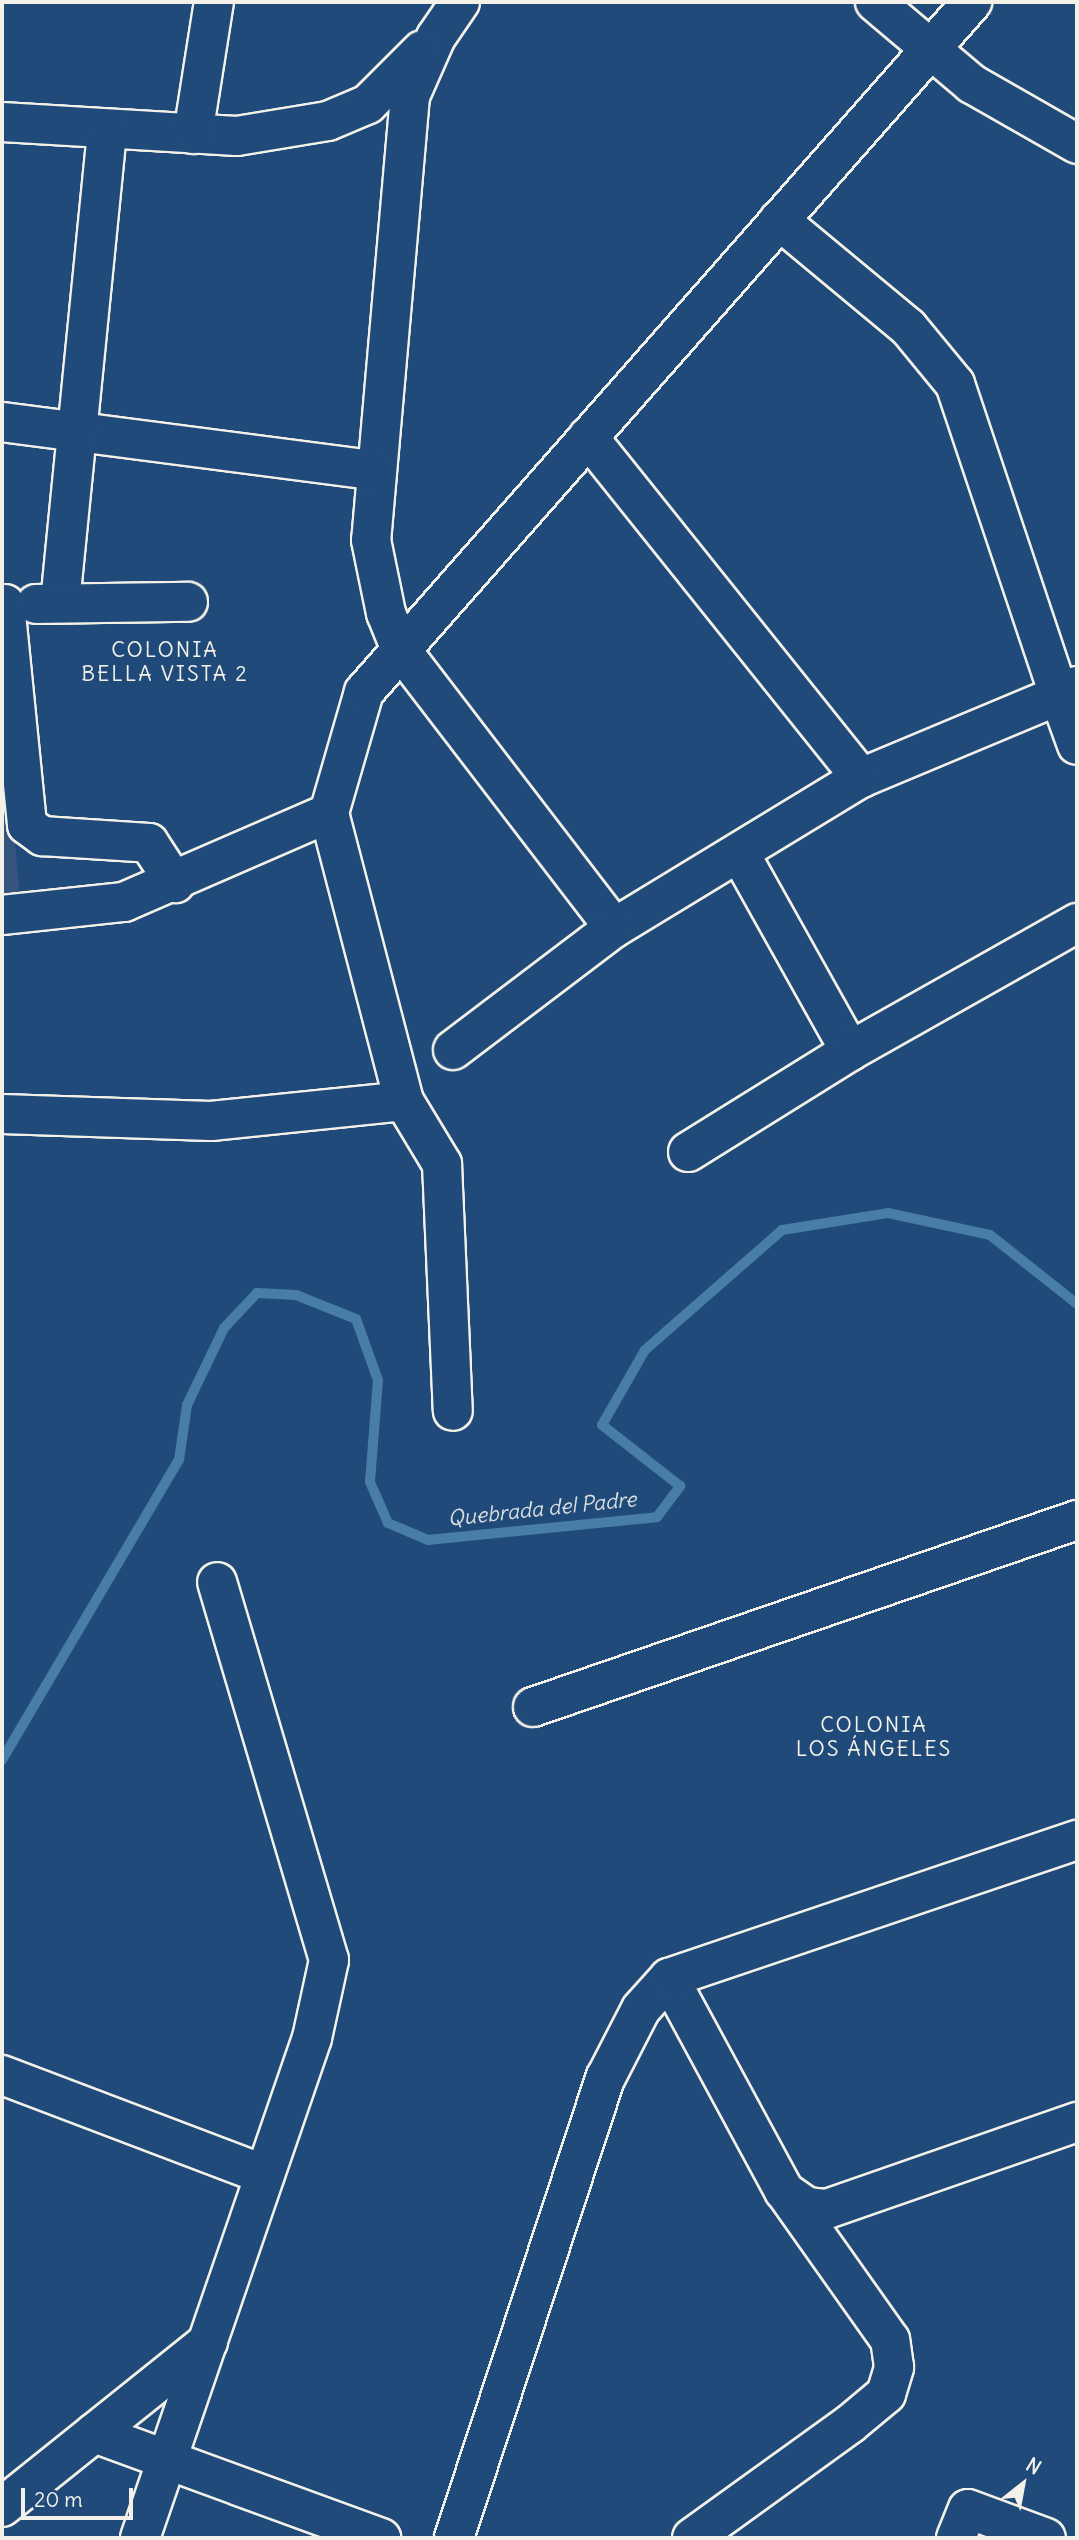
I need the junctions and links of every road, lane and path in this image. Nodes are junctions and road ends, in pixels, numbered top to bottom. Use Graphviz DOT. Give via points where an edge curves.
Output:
graph roads {
  1 [pos="214,2"];
  2 [pos="460,2"];
  3 [pos="875,2"];
  4 [pos="972,2"];
  5 [pos="436,37"];
  6 [pos="927,50"];
  7 [pos="2,122"];
  8 [pos="107,131"];
  9 [pos="193,134"];
  10 [pos="1077,144"];
  11 [pos="779,220"];
  12 [pos="2,422"];
  13 [pos="78,427"];
  14 [pos="588,438"];
  15 [pos="377,471"];
  16 [pos="188,602"];
  17 [pos="60,603"];
  18 [pos="3,604"];
  19 [pos="401,650"];
  20 [pos="1068,690"];
  21 [pos="1077,745"];
  22 [pos="861,778"];
  23 [pos="329,813"];
  24 [pos="740,854"];
  25 [pos="175,883"];
  26 [pos="2,915"];
  27 [pos="1077,923"];
  28 [pos="614,928"];
  29 [pos="453,1050"];
  30 [pos="850,1051"];
  31 [pos="404,1101"];
  32 [pos="2,1114"];
  33 [pos="688,1152"];
  34 [pos="453,1411"];
  35 [pos="1077,1520"];
  36 [pos="217,1582"];
  37 [pos="533,1707"];
  38 [pos="1077,1840"];
  39 [pos="669,1978"];
  40 [pos="2,2075"];
  41 [pos="1077,2122"];
  42 [pos="265,2175"];
  43 [pos="784,2192"];
  44 [pos="208,2342"];
  45 [pos="94,2433"];
  46 [pos="167,2459"];
  47 [pos="2,2507"];
  48 [pos="140,2538"];
  49 [pos="381,2538"];
  50 [pos="454,2538"];
  51 [pos="692,2538"];
  52 [pos="956,2538"];
  53 [pos="1046,2538"];
  1 -- 9 [label="street"];
  2 -- 5 [label="street"];
  3 -- 6 [label="street"];
  4 -- 6 [label="street"];
  5 -- 9 [label="street" via="368,104 328,121 237,136"];
  5 -- 15 [label="street" via="410,96"];
  6 -- 10 [label="street" via="972,85"];
  6 -- 11 [label="street"];
  7 -- 8 [label="street"];
  8 -- 9 [label="street"];
  8 -- 13 [label="street"];
  11 -- 14 [label="street"];
  11 -- 20 [label="street" via="908,327 955,384"];
  12 -- 13 [label="street"];
  13 -- 15 [label="street"];
  13 -- 17 [label="street"];
  14 -- 19 [label="street"];
  14 -- 22 [label="street"];
  15 -- 19 [label="street" via="371,540"];
  16 -- 17 [label="street"];
  17 -- 18 [label="street"];
  18 -- 25 [label="street" via="27,825 42,836 149,843"];
  19 -- 23 [label="street" via="364,692"];
  19 -- 28 [label="street"];
  20 -- 21 [label="street"];
  20 -- 22 [label="street"];
  22 -- 24 [label="street"];
  23 -- 25 [label="street"];
  23 -- 31 [label="street"];
  24 -- 28 [label="street"];
  24 -- 30 [label="street"];
  25 -- 26 [label="street" via="124,902"];
  27 -- 30 [label="street"];
  28 -- 29 [label="street"];
  30 -- 33 [label="street"];
  31 -- 32 [label="street" via="211,1121"];
  31 -- 34 [label="street" via="442,1164"];
  35 -- 37 [label="street"];
  36 -- 42 [label="street" via="329,1961 312,2038"];
  38 -- 39 [label="street"];
  39 -- 43 [label="street"];
  39 -- 50 [label="street" via="641,2009 606,2077"];
  40 -- 42 [label="street"];
  41 -- 43 [label="street" via="827,2209 807,2207"];
  42 -- 44 [label="street"];
  43 -- 51 [label="street" via="890,2340 894,2367 887,2394"];
  44 -- 45 [label="street"];
  44 -- 46 [label="street"];
  45 -- 46 [label="street"];
  45 -- 47 [label="street"];
  46 -- 48 [label="street"];
  46 -- 49 [label="street"];
  52 -- 53 [label="street" via="968,2509"];
}
